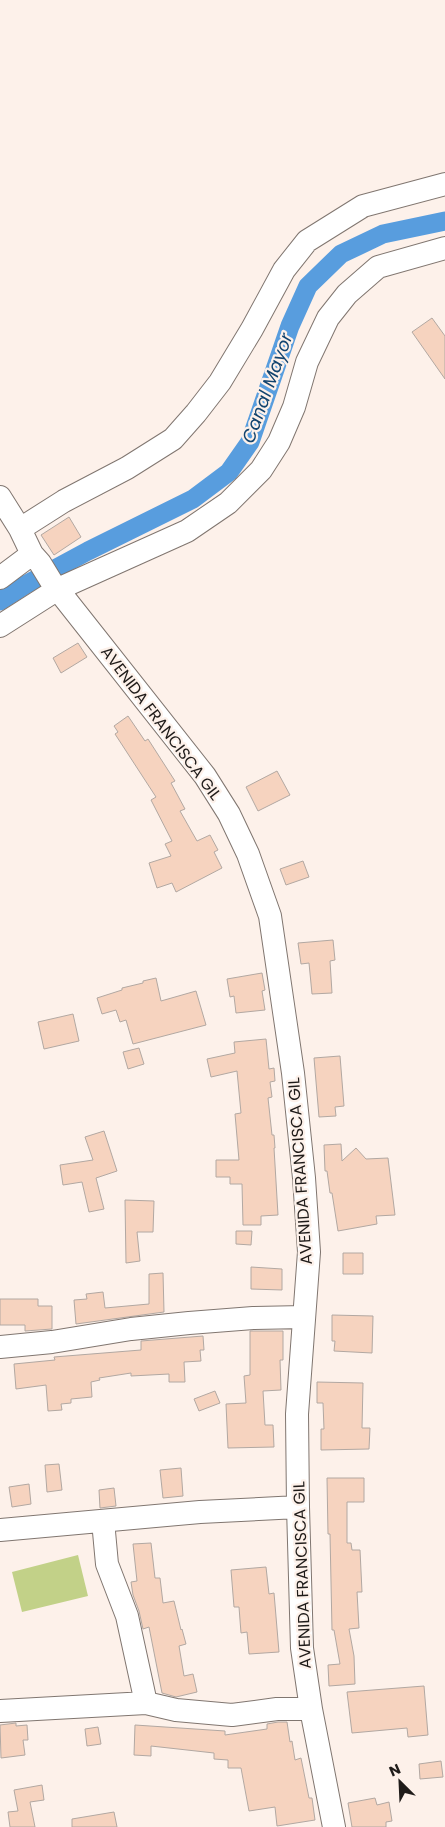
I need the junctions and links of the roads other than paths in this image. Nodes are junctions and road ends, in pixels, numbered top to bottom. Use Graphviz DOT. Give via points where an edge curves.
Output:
graph roads {
  1 [pos="445,184"];
  2 [pos="445,248"];
  3 [pos="0,498"];
  4 [pos="20,529"];
  5 [pos="45,572"];
  6 [pos="0,578"];
  7 [pos="0,626"];
  8 [pos="304,1317"];
  9 [pos="0,1347"];
  10 [pos="298,1508"];
  11 [pos="103,1521"];
  12 [pos="0,1530"];
  13 [pos="146,1702"];
  14 [pos="311,1709"];
  15 [pos="0,1711"];
  16 [pos="334,1827"];
  1 -- 4 [label="street" via="363,206 307,242 284,270 220,382 172,439"];
  2 -- 5 [label="street" via="378,267 347,294 328,318 307,362 294,407 279,442 261,470 228,503 186,531"];
  3 -- 4 [label="street, AVENIDA FRANCISCA GIL"];
  4 -- 5 [label="street, AVENIDA FRANCISCA GIL"];
  5 -- 6 [label="street"];
  5 -- 7 [label="street"];
  5 -- 8 [label="street, AVENIDA FRANCISCA GIL" via="205,776 229,814 248,854 270,916 293,1073 304,1178 309,1252"];
  8 -- 9 [label="street" via="169,1325"];
  8 -- 10 [label="street, AVENIDA FRANCISCA GIL" via="298,1414"];
  10 -- 11 [label="street" via="200,1512"];
  10 -- 14 [label="street, AVENIDA FRANCISCA GIL" via="302,1648"];
  11 -- 12 [label="street"];
  11 -- 13 [label="street" via="107,1564 127,1616"];
  13 -- 14 [label="street" via="176,1710 232,1715"];
  13 -- 15 [label="street"];
  14 -- 16 [label="street, AVENIDA FRANCISCA GIL"];
}
